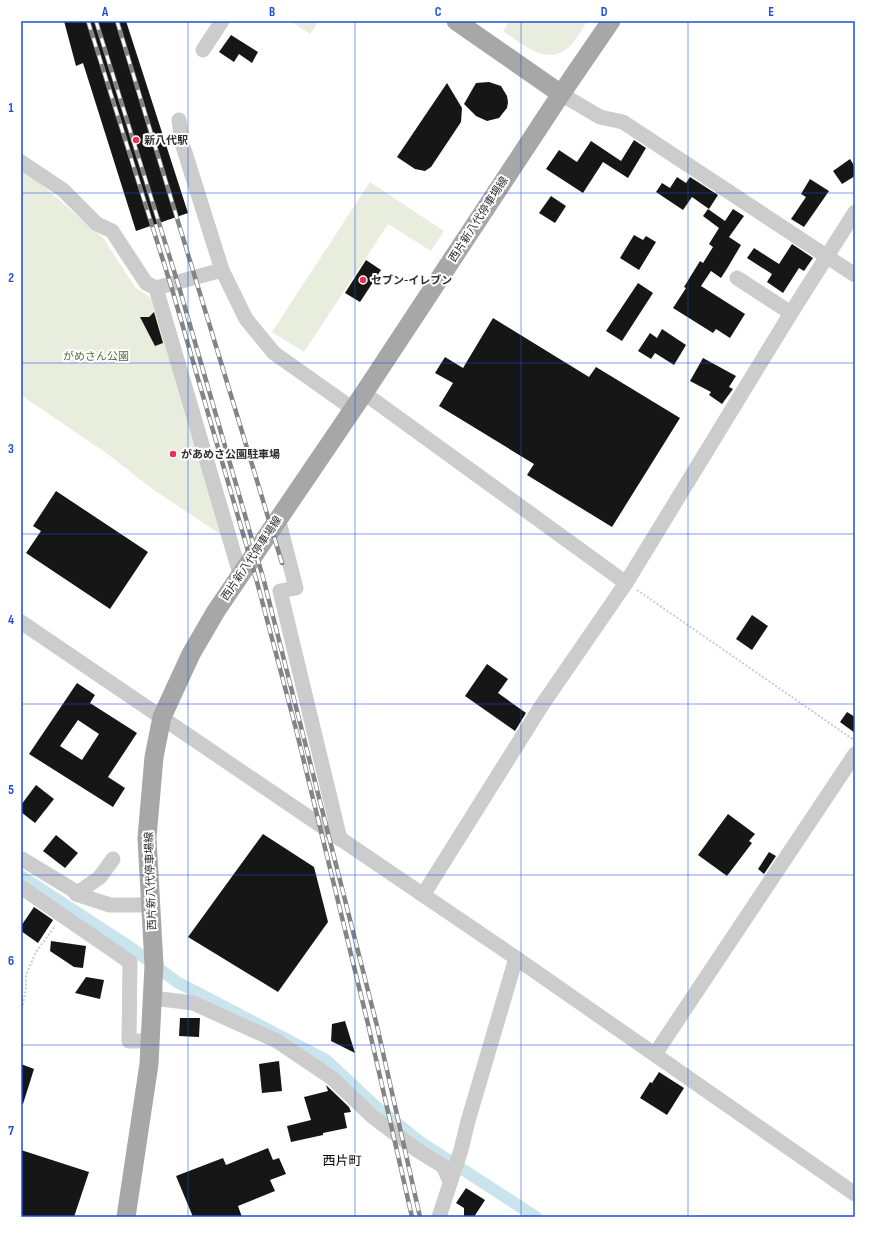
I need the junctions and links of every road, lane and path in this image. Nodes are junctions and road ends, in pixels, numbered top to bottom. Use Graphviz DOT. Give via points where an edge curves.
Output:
graph roads {
  1 [pos="222,21"];
  2 [pos="456,21"];
  3 [pos="611,21"];
  4 [pos="203,50"];
  5 [pos="561,94"];
  6 [pos="179,120"];
  7 [pos="21,162"];
  8 [pos="855,212"];
  9 [pos="828,256"];
  10 [pos="222,270"];
  11 [pos="855,275"];
  12 [pos="737,278"];
  13 [pos="156,288"];
  14 [pos="791,313"];
  15 [pos="364,393"];
  16 [pos="353,409"];
  17 [pos="278,518"];
  18 [pos="240,574"];
  19 [pos="626,583"];
  20 [pos="21,622"];
  21 [pos="162,717"];
  22 [pos="855,741"];
  23 [pos="855,754"];
  24 [pos="340,839"];
  25 [pos="22,859"];
  26 [pos="113,859"];
  27 [pos="21,887"];
  28 [pos="77,894"];
  29 [pos="423,895"];
  30 [pos="150,905"];
  31 [pos="63,915"];
  32 [pos="516,958"];
  33 [pos="154,998"];
  34 [pos="22,1009"];
  35 [pos="151,1041"];
  36 [pos="655,1054"];
  37 [pos="452,1176"];
  38 [pos="855,1194"];
  39 [pos="126,1217"];
  40 [pos="438,1217"];
  1 -- 4 [label="street"];
  2 -- 5 [label="main road"];
  3 -- 5 [label="main road, 西片新八代停車場線"];
  5 -- 9 [label="street" via="600,117 623,122"];
  5 -- 15 [label="main road, 西片新八代停車場線"];
  6 -- 10 [label="street" via="182,143"];
  7 -- 13 [label="street" via="63,190 97,224 112,231 146,283"];
  8 -- 9 [label="street"];
  9 -- 11 [label="street"];
  9 -- 14 [label="street"];
  10 -- 13 [label="street"];
  10 -- 16 [label="street" via="246,318 274,353"];
  12 -- 14 [label="street"];
  13 -- 18 [label="street"];
  14 -- 19 [label="street"];
  15 -- 16 [label="main road, 西片新八代停車場線"];
  15 -- 19 [label="street"];
  16 -- 17 [label="main road, 西片新八代停車場線"];
  17 -- 18 [label="main road, 西片新八代停車場線"];
  17 -- 24 [label="street" via="296,588 280,591"];
  18 -- 21 [label="main road, 西片新八代停車場線" via="191,654"];
  19 -- 22 [label="path"];
  19 -- 29 [label="street" via="542,705"];
  20 -- 21 [label="street"];
  21 -- 24 [label="street"];
  21 -- 30 [label="main road, 西片新八代停車場線" via="154,757 147,838"];
  23 -- 36 [label="street"];
  24 -- 29 [label="street"];
  25 -- 28 [label="street"];
  26 -- 28 [label="street" via="100,877"];
  27 -- 31 [label="street"];
  28 -- 30 [label="street" via="110,905"];
  28 -- 31 [label="street"];
  29 -- 32 [label="street"];
  30 -- 33 [label="main road, 西片新八代停車場線"];
  31 -- 34 [label="path" via="36,952 26,975"];
  31 -- 35 [label="street" via="130,962 129,1041"];
  32 -- 36 [label="street"];
  32 -- 37 [label="street"];
  33 -- 35 [label="main road, 西片新八代停車場線"];
  33 -- 37 [label="street" via="192,1003 277,1041 332,1078 373,1116 417,1150 443,1166"];
  35 -- 39 [label="main road, 西片新八代停車場線"];
  36 -- 38 [label="street"];
  37 -- 40 [label="street"];
}
